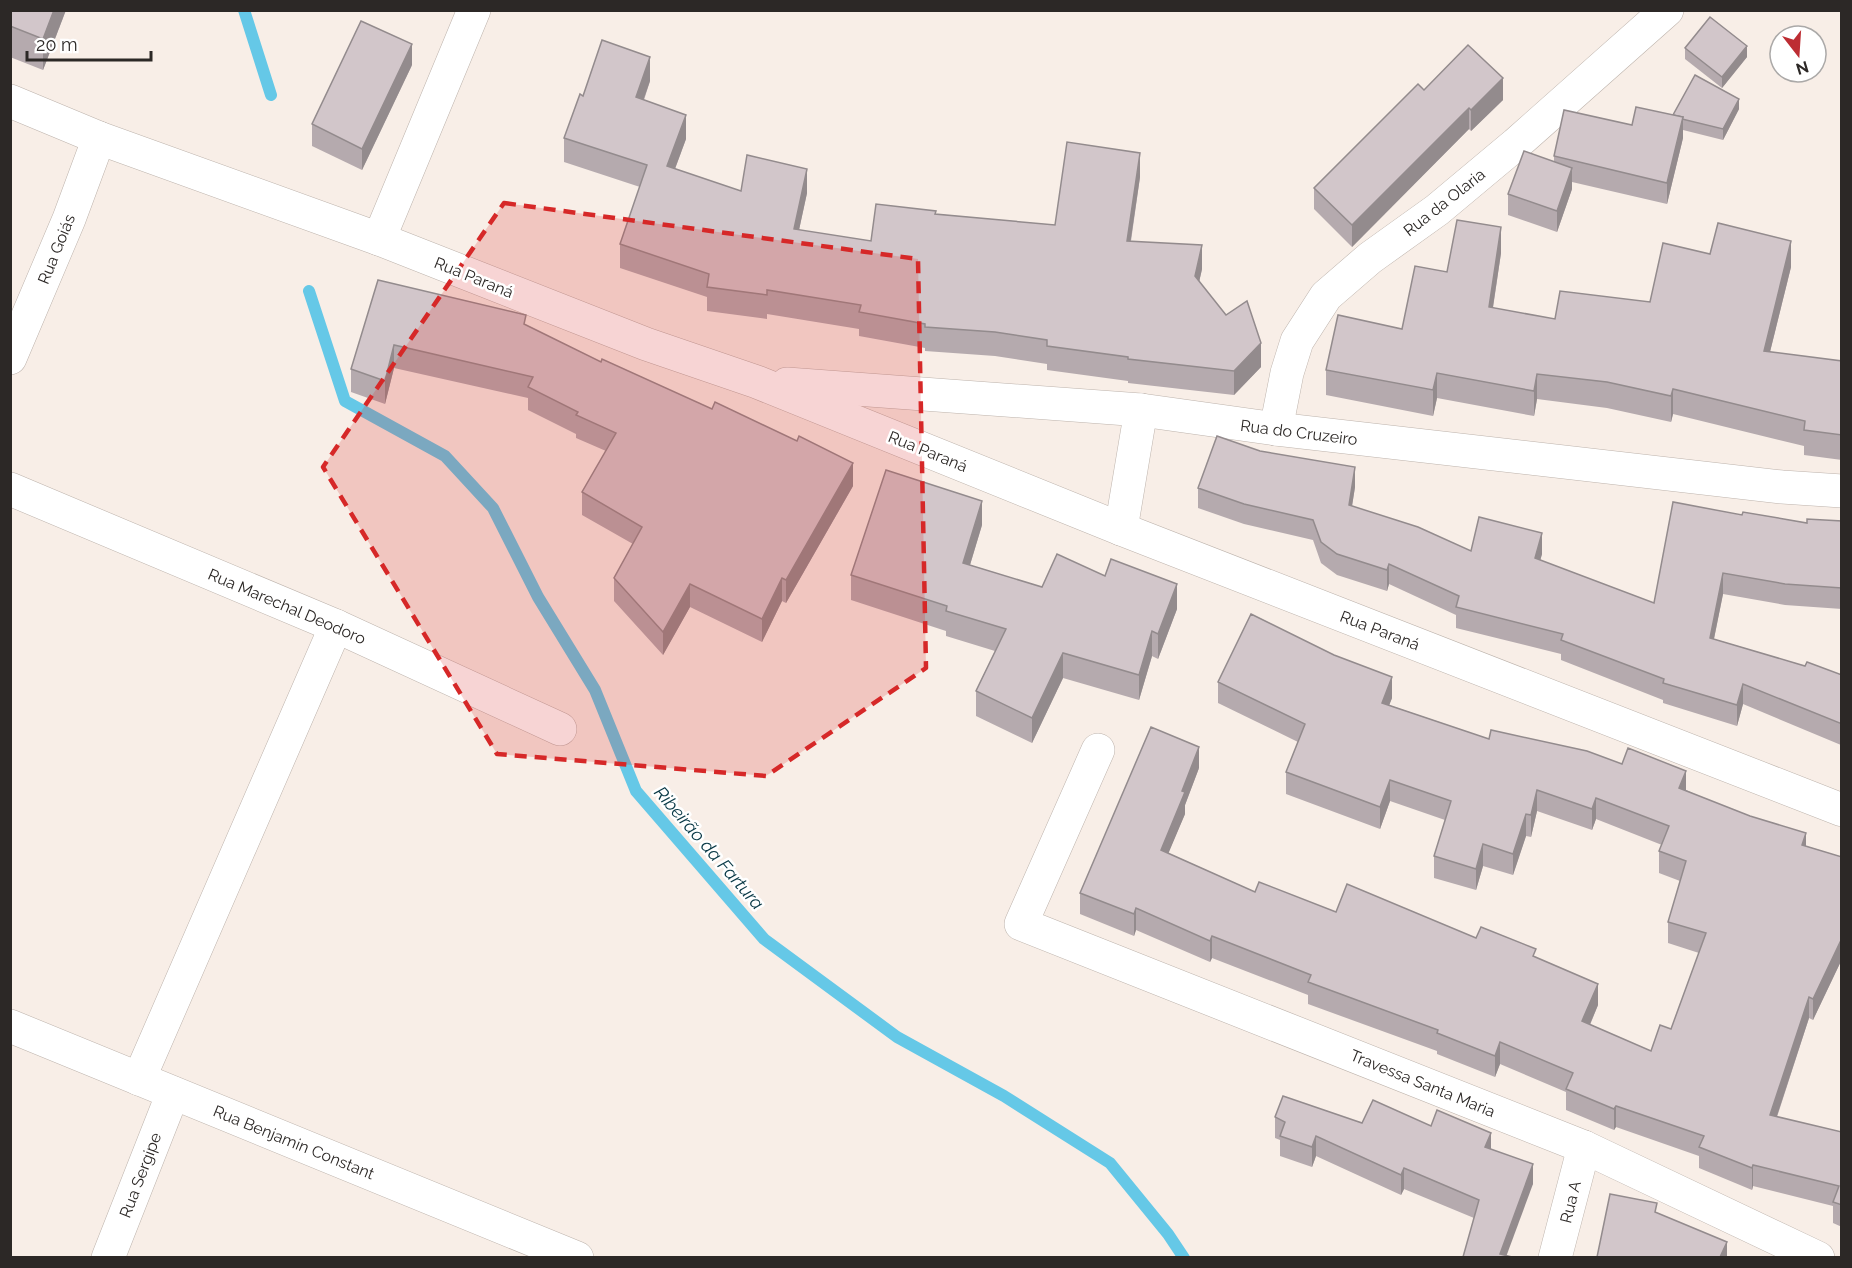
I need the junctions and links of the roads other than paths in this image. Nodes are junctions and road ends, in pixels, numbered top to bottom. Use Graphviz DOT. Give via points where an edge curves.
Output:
graph roads {
  1 [pos="474,10"];
  2 [pos="1668,10"];
  3 [pos="10,101"];
  4 [pos="99,138"];
  5 [pos="379,239"];
  6 [pos="10,358"];
  7 [pos="756,382"];
  8 [pos="1140,410"];
  9 [pos="1276,429"];
  10 [pos="10,489"];
  11 [pos="1842,491"];
  12 [pos="1121,529"];
  13 [pos="336,626"];
  14 [pos="560,729"];
  15 [pos="1098,750"];
  16 [pos="1842,810"];
  17 [pos="10,1026"];
  18 [pos="139,1079"];
  19 [pos="173,1093"];
  20 [pos="1584,1146"];
  21 [pos="108,1257"];
  22 [pos="577,1257"];
  23 [pos="1555,1257"];
  24 [pos="1818,1257"];
  1 -- 5 [label="street"];
  2 -- 9 [label="street, Rua da Olaria" via="1516,144 1326,296 1297,340"];
  3 -- 4 [label="street, Rua Paraná"];
  4 -- 5 [label="street, Rua Paraná"];
  4 -- 6 [label="street, Rua Goiás"];
  5 -- 7 [label="street, Rua Paraná" via="625,336"];
  7 -- 8 [label="street, Rua do Cruzeiro"];
  7 -- 12 [label="street, Rua Paraná"];
  8 -- 9 [label="street, Rua do Cruzeiro"];
  8 -- 12 [label="street"];
  9 -- 11 [label="street, Rua do Cruzeiro"];
  10 -- 13 [label="street, Rua Marechal Deodoro"];
  12 -- 16 [label="street, Rua Paraná"];
  13 -- 14 [label="street, Rua Marechal Deodoro"];
  13 -- 18 [label="street"];
  15 -- 20 [label="street, Travessa Santa Maria" via="1021,924"];
  17 -- 18 [label="street, Rua Benjamin Constant"];
  18 -- 19 [label="street, Rua Benjamin Constant"];
  19 -- 21 [label="street, Rua Sergipe"];
  19 -- 22 [label="street, Rua Benjamin Constant"];
  20 -- 23 [label="street, Rua A"];
  20 -- 24 [label="street, Travessa Santa Maria"];
}
